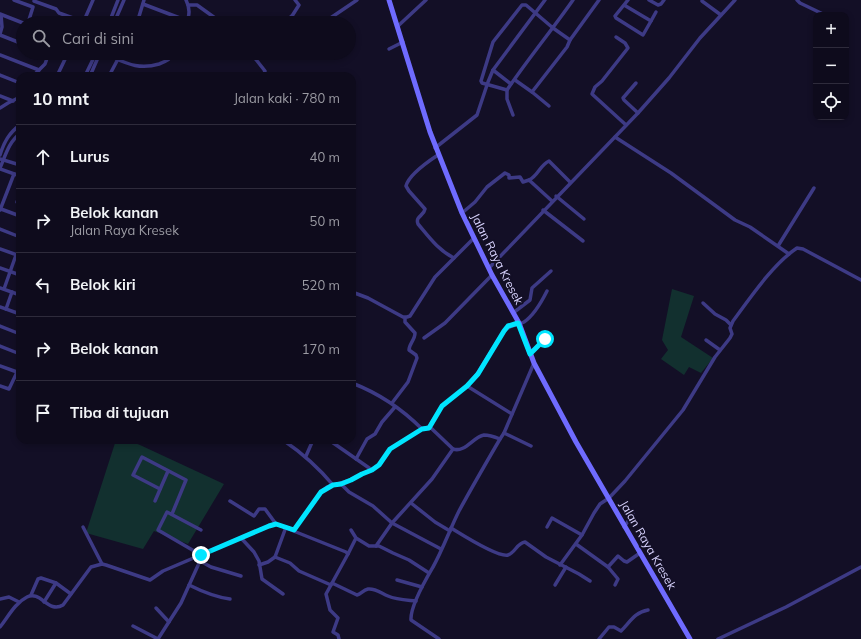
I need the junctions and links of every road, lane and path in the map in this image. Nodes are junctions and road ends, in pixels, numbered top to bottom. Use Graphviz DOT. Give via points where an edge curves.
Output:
graph roads {
  1 [pos="14,0"];
  2 [pos="35,0"];
  3 [pos="93,0"];
  4 [pos="118,0"];
  5 [pos="124,0"];
  6 [pos="144,0"];
  7 [pos="186,0"];
  8 [pos="295,0"];
  9 [pos="357,0"];
  10 [pos="389,0"];
  11 [pos="426,0"];
  12 [pos="527,0"];
  13 [pos="545,0"];
  14 [pos="573,0"];
  15 [pos="599,0"];
  16 [pos="628,0"];
  17 [pos="649,0"];
  18 [pos="664,0"];
  19 [pos="735,0"];
  20 [pos="797,0"];
  21 [pos="702,1"];
  22 [pos="142,4"];
  23 [pos="188,4"];
  24 [pos="524,4"];
  25 [pos="624,5"];
  26 [pos="33,7"];
  27 [pos="656,12"];
  28 [pos="820,12"];
  29 [pos="535,13"];
  30 [pos="1,15"];
  31 [pos="722,15"];
  32 [pos="30,16"];
  33 [pos="68,16"];
  34 [pos="86,16"];
  35 [pos="112,16"];
  36 [pos="117,16"];
  37 [pos="140,16"];
  38 [pos="174,16"];
  39 [pos="188,16"];
  40 [pos="212,16"];
  41 [pos="292,16"];
  42 [pos="333,16"];
  43 [pos="16,20"];
  44 [pos="651,21"];
  45 [pos="398,26"];
  46 [pos="553,28"];
  47 [pos="0,34"];
  48 [pos="616,37"];
  49 [pos="570,40"];
  50 [pos="16,41"];
  51 [pos="403,42"];
  52 [pos="389,49"];
  53 [pos="0,55"];
  54 [pos="46,60"];
  55 [pos="65,60"];
  56 [pos="93,60"];
  57 [pos="98,60"];
  58 [pos="117,60"];
  59 [pos="120,60"];
  60 [pos="168,60"];
  61 [pos="256,60"];
  62 [pos="39,70"];
  63 [pos="493,70"];
  64 [pos="59,72"];
  65 [pos="87,72"];
  66 [pos="92,72"];
  67 [pos="111,72"];
  68 [pos="265,72"];
  69 [pos="0,75"];
  70 [pos="515,80"];
  71 [pos="16,81"];
  72 [pos="636,83"];
  73 [pos="511,84"];
  74 [pos="487,85"];
  75 [pos="507,90"];
  76 [pos="532,92"];
  77 [pos="0,96"];
  78 [pos="16,99"];
  79 [pos="13,101"];
  80 [pos="549,106"];
  81 [pos="0,108"];
  82 [pos="638,113"];
  83 [pos="513,115"];
  84 [pos="626,125"];
  85 [pos="16,128"];
  86 [pos="615,136"];
  87 [pos="16,137"];
  88 [pos="435,148"];
  89 [pos="0,155"];
  90 [pos="438,155"];
  91 [pos="2,159"];
  92 [pos="16,164"];
  93 [pos="0,169"];
  94 [pos="14,174"];
  95 [pos="529,180"];
  96 [pos="570,182"];
  97 [pos="814,188"];
  98 [pos="556,196"];
  99 [pos="552,201"];
  100 [pos="0,210"];
  101 [pos="543,210"];
  102 [pos="462,213"];
  103 [pos="16,215"];
  104 [pos="584,219"];
  105 [pos="0,229"];
  106 [pos="16,235"];
  107 [pos="474,238"];
  108 [pos="583,241"];
  109 [pos="778,246"];
  110 [pos="0,249"];
  111 [pos="789,254"];
  112 [pos="16,255"];
  113 [pos="454,258"];
  114 [pos="16,261"];
  115 [pos="0,268"];
  116 [pos="489,268"];
  117 [pos="551,271"];
  118 [pos="11,272"];
  119 [pos="16,274"];
  120 [pos="492,275"];
  121 [pos="861,280"];
  122 [pos="2,288"];
  123 [pos="12,292"];
  124 [pos="547,292"];
  125 [pos="16,294"];
  126 [pos="356,294"];
  127 [pos="703,303"];
  128 [pos="0,307"];
  129 [pos="6,309"];
  130 [pos="16,313"];
  131 [pos="513,313"];
  132 [pos="405,318"];
  133 [pos="518,323"];
  134 [pos="731,325"];
  135 [pos="0,326"];
  136 [pos="16,332"];
  137 [pos="424,338"];
  138 [pos="545,339"];
  139 [pos="706,340"];
  140 [pos="0,346"];
  141 [pos="720,350"];
  142 [pos="16,352"];
  143 [pos="530,354"];
  144 [pos="534,363"];
  145 [pos="0,366"];
  146 [pos="16,372"];
  147 [pos="16,374"];
  148 [pos="356,384"];
  149 [pos="0,386"];
  150 [pos="467,386"];
  151 [pos="394,405"];
  152 [pos="512,414"];
  153 [pos="429,428"];
  154 [pos="422,429"];
  155 [pos="504,434"];
  156 [pos="500,439"];
  157 [pos="289,444"];
  158 [pos="311,444"];
  159 [pos="334,444"];
  160 [pos="531,446"];
  161 [pos="453,449"];
  162 [pos="306,456"];
  163 [pos="356,460"];
  164 [pos="372,470"];
  165 [pos="168,471"];
  166 [pos="341,484"];
  167 [pos="333,485"];
  168 [pos="160,489"];
  169 [pos="609,498"];
  170 [pos="155,501"];
  171 [pos="230,501"];
  172 [pos="411,503"];
  173 [pos="172,514"];
  174 [pos="633,514"];
  175 [pos="392,523"];
  176 [pos="276,524"];
  177 [pos="83,527"];
  178 [pos="286,527"];
  179 [pos="547,527"];
  180 [pos="624,527"];
  181 [pos="202,530"];
  182 [pos="294,530"];
  183 [pos="351,530"];
  184 [pos="451,530"];
  185 [pos="582,534"];
  186 [pos="241,538"];
  187 [pos="356,538"];
  188 [pos="576,544"];
  189 [pos="376,546"];
  190 [pos="442,549"];
  191 [pos="206,552"];
  192 [pos="640,553"];
  193 [pos="348,554"];
  194 [pos="201,555"];
  195 [pos="275,557"];
  196 [pos="200,561"];
  197 [pos="102,564"];
  198 [pos="259,565"];
  199 [pos="560,565"];
  200 [pos="566,567"];
  201 [pos="608,567"];
  202 [pos="861,567"];
  203 [pos="429,573"];
  204 [pos="241,576"];
  205 [pos="397,580"];
  206 [pos="590,581"];
  207 [pos="56,583"];
  208 [pos="331,584"];
  209 [pos="189,585"];
  210 [pos="555,585"];
  211 [pos="615,585"];
  212 [pos="422,587"];
  213 [pos="71,594"];
  214 [pos="283,594"];
  215 [pos="31,595"];
  216 [pos="0,599"];
  217 [pos="230,599"];
  218 [pos="416,601"];
  219 [pos="19,602"];
  220 [pos="44,602"];
  221 [pos="156,608"];
  222 [pos="648,610"];
  223 [pos="169,622"];
  224 [pos="133,626"];
  225 [pos="0,627"];
  226 [pos="158,639"];
  227 [pos="339,639"];
  228 [pos="439,639"];
  229 [pos="599,639"];
  230 [pos="690,639"];
  231 [pos="718,639"];
  1 -- 26 [label="street"];
  2 -- 26 [label="street"];
  2 -- 33 [label="street"];
  3 -- 34 [label="street"];
  4 -- 35 [label="street"];
  5 -- 36 [label="street"];
  6 -- 22 [label="street"];
  7 -- 23 [label="street"];
  8 -- 41 [label="street" via="298,5"];
  9 -- 42 [label="street"];
  10 -- 45 [label="main road, Jalan Raya Kresek"];
  11 -- 45 [label="street"];
  12 -- 24 [label="street"];
  13 -- 29 [label="street"];
  14 -- 46 [label="street"];
  15 -- 49 [label="street"];
  16 -- 25 [label="street"];
  17 -- 18 [label="street" via="658,5"];
  19 -- 31 [label="street"];
  20 -- 28 [label="street"];
  21 -- 31 [label="street"];
  22 -- 37 [label="street"];
  22 -- 38 [label="street"];
  23 -- 39 [label="street"];
  23 -- 40 [label="street" via="197,5"];
  24 -- 29 [label="street"];
  24 -- 74 [label="street" via="493,42 481,81"];
  25 -- 44 [label="street"];
  25 -- 44 [label="street" via="616,18 643,34"];
  26 -- 32 [label="street"];
  27 -- 44 [label="street"];
  29 -- 46 [label="street"];
  29 -- 63 [label="street"];
  30 -- 43 [label="street"];
  30 -- 47 [label="street"];
  31 -- 82 [label="street"];
  45 -- 51 [label="main road, Jalan Raya Kresek"];
  46 -- 49 [label="street"];
  46 -- 70 [label="street"];
  47 -- 50 [label="street"];
  48 -- 84 [label="street" via="628,48 594,88 592,94"];
  49 -- 76 [label="street"];
  51 -- 52 [label="street"];
  51 -- 88 [label="main road, Jalan Raya Kresek" via="416,92"];
  53 -- 62 [label="street"];
  54 -- 62 [label="street"];
  55 -- 64 [label="street"];
  56 -- 65 [label="street"];
  57 -- 66 [label="street"];
  58 -- 67 [label="street"];
  59 -- 60 [label="street" via="135,66 148,67"];
  61 -- 68 [label="street"];
  63 -- 73 [label="street"];
  63 -- 74 [label="street"];
  69 -- 71 [label="street"];
  70 -- 73 [label="street"];
  70 -- 76 [label="street"];
  72 -- 82 [label="street" via="623,98"];
  73 -- 75 [label="street"];
  74 -- 75 [label="street"];
  74 -- 88 [label="street" via="477,115"];
  75 -- 83 [label="street" via="507,99"];
  76 -- 80 [label="street"];
  77 -- 79 [label="street"];
  78 -- 79 [label="street"];
  79 -- 81 [label="street"];
  82 -- 84 [label="street"];
  84 -- 86 [label="street"];
  85 -- 89 [label="street" via="4,144"];
  86 -- 96 [label="street"];
  86 -- 109 [label="street" via="671,172 735,220"];
  87 -- 91 [label="street"];
  88 -- 90 [label="main road, Jalan Raya Kresek"];
  90 -- 102 [label="main road, Jalan Raya Kresek"];
  90 -- 113 [label="street" via="416,172 406,186 424,209 418,218 418,224 436,246"];
  91 -- 92 [label="street"];
  91 -- 93 [label="street"];
  93 -- 94 [label="street"];
  94 -- 100 [label="street"];
  95 -- 96 [label="street" via="549,161"];
  95 -- 99 [label="street"];
  95 -- 102 [label="street" via="523,182 520,177 509,178 505,173 487,187"];
  96 -- 98 [label="street"];
  97 -- 109 [label="street"];
  98 -- 99 [label="street"];
  98 -- 104 [label="street"];
  99 -- 101 [label="street"];
  100 -- 103 [label="street"];
  101 -- 108 [label="street"];
  101 -- 116 [label="street"];
  102 -- 107 [label="main road, Jalan Raya Kresek"];
  105 -- 106 [label="street"];
  107 -- 113 [label="street"];
  107 -- 116 [label="main road, Jalan Raya Kresek"];
  109 -- 111 [label="street"];
  110 -- 112 [label="street"];
  111 -- 121 [label="street" via="797,248 803,249"];
  111 -- 134 [label="street" via="764,280"];
  113 -- 132 [label="street" via="435,276 410,316"];
  114 -- 118 [label="street"];
  115 -- 118 [label="street"];
  116 -- 120 [label="main road, Jalan Raya Kresek"];
  117 -- 131 [label="street" via="532,288 528,302"];
  118 -- 119 [label="street"];
  118 -- 122 [label="street"];
  120 -- 131 [label="main road, Jalan Raya Kresek"];
  120 -- 137 [label="street" via="445,323"];
  122 -- 123 [label="street"];
  123 -- 125 [label="street"];
  123 -- 129 [label="street"];
  124 -- 133 [label="street" via="527,319"];
  126 -- 132 [label="street"];
  127 -- 134 [label="street"];
  128 -- 129 [label="street"];
  129 -- 130 [label="street"];
  131 -- 133 [label="main road, Jalan Raya Kresek"];
  132 -- 151 [label="street" via="405,322 415,333 409,350 417,358 408,382"];
  133 -- 143 [label="main road, Jalan Raya Kresek"];
  133 -- 150 [label="street" via="508,326 478,374"];
  134 -- 141 [label="street" via="732,334"];
  135 -- 136 [label="street"];
  138 -- 143 [label="street"];
  139 -- 141 [label="street"];
  140 -- 142 [label="street"];
  141 -- 169 [label="street" via="683,410"];
  143 -- 144 [label="main road, Jalan Raya Kresek"];
  144 -- 152 [label="street"];
  144 -- 169 [label="main road, Jalan Raya Kresek"];
  145 -- 146 [label="street"];
  147 -- 149 [label="street" via="9,389"];
  148 -- 151 [label="street"];
  150 -- 152 [label="street"];
  150 -- 153 [label="street" via="442,406"];
  151 -- 154 [label="street"];
  151 -- 163 [label="street" via="375,434 367,439"];
  152 -- 155 [label="street"];
  153 -- 154 [label="street"];
  153 -- 161 [label="street"];
  154 -- 164 [label="street" via="390,449 379,465"];
  155 -- 156 [label="street"];
  155 -- 160 [label="street"];
  156 -- 161 [label="street" via="482,435 462,449"];
  156 -- 184 [label="street"];
  157 -- 162 [label="street"];
  158 -- 162 [label="street"];
  159 -- 163 [label="street"];
  161 -- 172 [label="street"];
  162 -- 167 [label="street"];
  163 -- 164 [label="street"];
  164 -- 166 [label="street"];
  165 -- 168 [label="street"];
  165 -- 168 [label="street" via="142,457 133,475"];
  165 -- 173 [label="street" via="186,480"];
  166 -- 167 [label="street"];
  166 -- 175 [label="street"];
  167 -- 182 [label="street" via="321,492"];
  168 -- 170 [label="street"];
  169 -- 180 [label="main road, Jalan Raya Kresek"];
  169 -- 185 [label="street" via="600,504"];
  171 -- 176 [label="street" via="254,516 259,509 265,509"];
  172 -- 175 [label="street"];
  172 -- 184 [label="street" via="434,522"];
  173 -- 181 [label="street"];
  173 -- 194 [label="street" via="167,512 158,530"];
  174 -- 180 [label="street"];
  175 -- 189 [label="street"];
  175 -- 190 [label="street"];
  176 -- 178 [label="street"];
  176 -- 186 [label="street"];
  177 -- 197 [label="street"];
  178 -- 182 [label="street"];
  178 -- 195 [label="street"];
  179 -- 185 [label="street" via="552,518"];
  180 -- 192 [label="main road, Jalan Raya Kresek"];
  182 -- 193 [label="street"];
  183 -- 187 [label="street"];
  184 -- 190 [label="street"];
  184 -- 199 [label="street" via="503,555 508,555 519,544 525,542"];
  185 -- 188 [label="street"];
  186 -- 191 [label="street"];
  186 -- 198 [label="street" via="254,552"];
  187 -- 189 [label="street" via="369,546"];
  187 -- 193 [label="street"];
  188 -- 199 [label="street"];
  188 -- 201 [label="street"];
  189 -- 203 [label="street" via="404,557"];
  190 -- 203 [label="street"];
  191 -- 194 [label="street"];
  191 -- 196 [label="street"];
  192 -- 201 [label="street" via="626,562 618,556"];
  192 -- 230 [label="main road, Jalan Raya Kresek"];
  193 -- 208 [label="street"];
  194 -- 197 [label="street" via="163,571 150,580"];
  195 -- 198 [label="street"];
  195 -- 208 [label="street" via="290,563 299,571"];
  196 -- 204 [label="street"];
  196 -- 209 [label="street"];
  197 -- 213 [label="street" via="91,567"];
  198 -- 214 [label="street" via="262,579"];
  199 -- 200 [label="street"];
  200 -- 206 [label="street"];
  200 -- 210 [label="street"];
  201 -- 211 [label="street" via="618,578"];
  202 -- 231 [label="street"];
  203 -- 212 [label="street"];
  205 -- 212 [label="street"];
  207 -- 213 [label="street"];
  207 -- 215 [label="street" via="44,578 38,579"];
  207 -- 220 [label="street"];
  208 -- 218 [label="street" via="357,595 370,589 395,598"];
  208 -- 227 [label="street" via="326,596 330,610 338,618 333,632"];
  209 -- 217 [label="street" via="206,594"];
  209 -- 223 [label="street"];
  212 -- 218 [label="street"];
  213 -- 220 [label="street" via="59,608"];
  215 -- 219 [label="street"];
  215 -- 220 [label="street"];
  216 -- 219 [label="street" via="9,597"];
  218 -- 228 [label="street" via="411,620"];
  219 -- 225 [label="street"];
  221 -- 223 [label="street"];
  222 -- 229 [label="street" via="632,618 621,631 609,627"];
  223 -- 226 [label="street"];
  224 -- 226 [label="street"];
}
